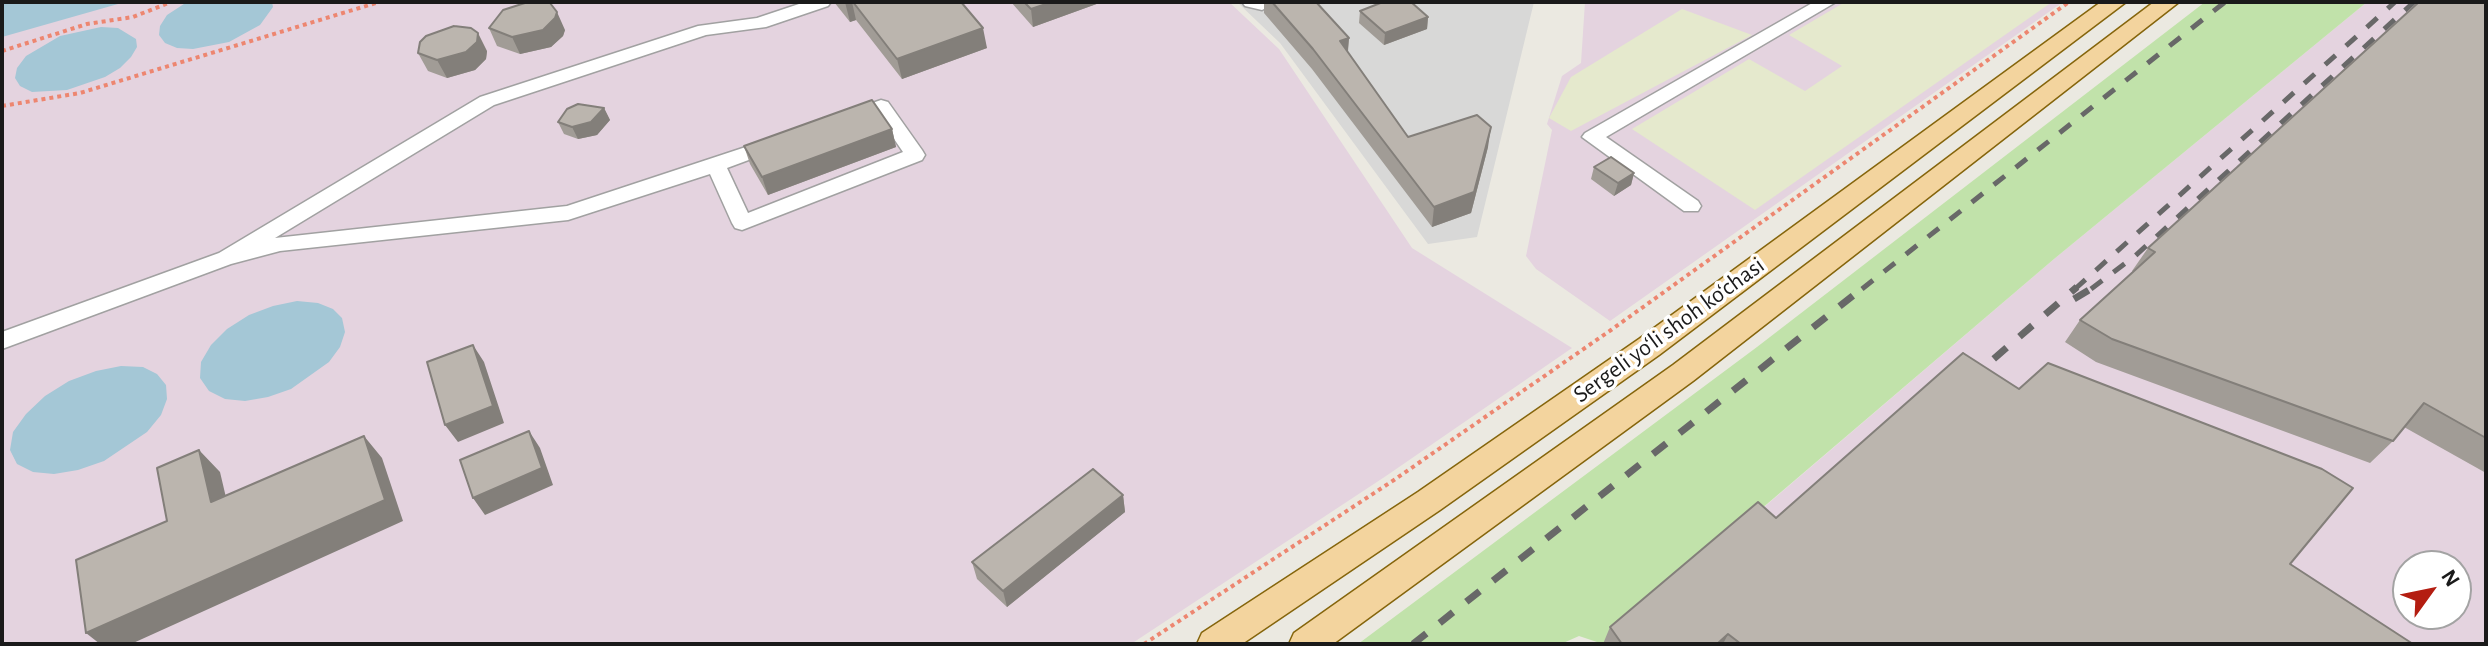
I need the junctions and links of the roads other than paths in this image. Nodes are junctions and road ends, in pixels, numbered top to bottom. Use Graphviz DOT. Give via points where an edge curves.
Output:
graph roads {
  1 [pos="822,2"];
  2 [pos="1251,2"];
  3 [pos="1268,2"];
  4 [pos="1827,2"];
  5 [pos="2115,2"];
  6 [pos="2168,2"];
  7 [pos="821,127"];
  8 [pos="791,138"];
  9 [pos="716,165"];
  10 [pos="1691,206"];
  11 [pos="226,258"];
  12 [pos="2,341"];
  13 [pos="1214,644"];
  14 [pos="1306,644"];
  1 -- 11 [label="street" via="760,23 704,30 487,101"];
  2 -- 3 [label="street"];
  4 -- 10 [label="street" via="1592,137"];
  5 -- 13 [label="main road, Sergeli yo‘li shoh ko‘chasi" via="1649,347"];
  6 -- 14 [label="main road, Sergeli yo‘li shoh ko‘chasi" via="1683,373"];
  7 -- 9 [label="street" via="881,106 915,155 742,223"];
  8 -- 9 [label="street"];
  9 -- 11 [label="street" via="568,213 280,244"];
  11 -- 12 [label="street"];
}
